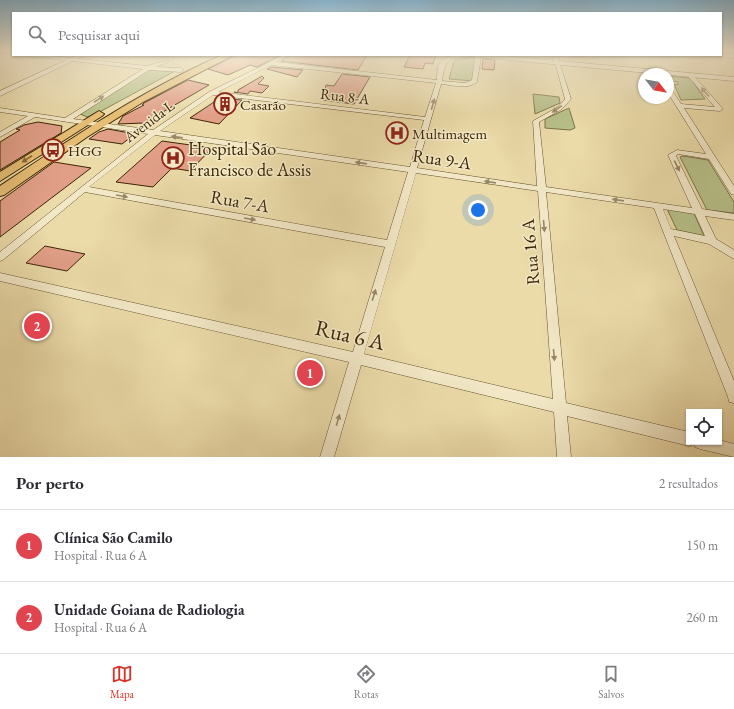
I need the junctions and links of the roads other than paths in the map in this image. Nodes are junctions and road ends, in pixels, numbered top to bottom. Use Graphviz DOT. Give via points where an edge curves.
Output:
graph roads {
  1 [pos="45,72"];
  2 [pos="141,72"];
  3 [pos="175,72"];
  4 [pos="192,72"];
  5 [pos="252,72"];
  6 [pos="353,72"];
  7 [pos="441,72"];
  8 [pos="476,72"];
  9 [pos="560,72"];
  10 [pos="674,74"];
  11 [pos="690,75"];
  12 [pos="734,79"];
  13 [pos="439,82"];
  14 [pos="211,93"];
  15 [pos="0,94"];
  16 [pos="674,98"];
  17 [pos="679,106"];
  18 [pos="0,110"];
  19 [pos="33,116"];
  20 [pos="66,120"];
  21 [pos="428,120"];
  22 [pos="84,123"];
  23 [pos="98,125"];
  24 [pos="153,133"];
  25 [pos="0,135"];
  26 [pos="711,157"];
  27 [pos="412,171"];
  28 [pos="0,177"];
  29 [pos="84,189"];
  30 [pos="541,189"];
  31 [pos="0,192"];
  32 [pos="734,192"];
  33 [pos="657,206"];
  34 [pos="697,211"];
  35 [pos="734,217"];
  36 [pos="668,232"];
  37 [pos="712,241"];
  38 [pos="390,244"];
  39 [pos="734,255"];
  40 [pos="0,257"];
  41 [pos="0,277"];
  42 [pos="356,358"];
  43 [pos="734,397"];
  44 [pos="558,406"];
  45 [pos="686,438"];
  46 [pos="711,445"];
  47 [pos="734,451"];
  48 [pos="327,457"];
  49 [pos="564,457"];
  1 -- 15 [label="street"];
  20 -- 2 [label="street, one-way"];
  3 -- 22 [label="main road"];
  4 -- 23 [label="main road" via="167,84"];
  5 -- 14 [label="street, Avenida L"];
  6 -- 13 [label="street"];
  7 -- 13 [label="street"];
  8 -- 13 [label="street" via="474,83 465,85"];
  9 -- 30 [label="street, Rua 16 A, one-way" via="568,99 560,108 536,121"];
  10 -- 11 [label="street"];
  11 -- 12 [label="street"];
  17 -- 11 [label="street, one-way" via="720,110"];
  21 -- 13 [label="street, one-way"];
  14 -- 21 [label="street, Rua 8-A"];
  14 -- 24 [label="street, Avenida L"];
  16 -- 17 [label="street"];
  17 -- 26 [label="street"];
  18 -- 19 [label="street"];
  19 -- 20 [label="street"];
  19 -- 25 [label="street"];
  20 -- 22 [label="street"];
  21 -- 27 [label="street"];
  22 -- 23 [label="street, Rua 9-A"];
  22 -- 28 [label="main road, one-way"];
  23 -- 24 [label="street, Rua 9-A"];
  23 -- 31 [label="main road"];
  27 -- 24 [label="street, Rua 9-A, one-way"];
  24 -- 29 [label="street, Avenida L"];
  26 -- 32 [label="street"];
  26 -- 34 [label="street, one-way" via="677,152 672,155"];
  30 -- 27 [label="street, Rua 9-A, one-way"];
  27 -- 38 [label="street"];
  29 -- 38 [label="street, Rua 7-A, one-way"];
  29 -- 40 [label="street, Avenida L"];
  33 -- 30 [label="street, Rua 9-A, one-way"];
  30 -- 44 [label="street, Rua 16 A, one-way"];
  33 -- 34 [label="street, Rua 9-A"];
  33 -- 36 [label="street"];
  34 -- 35 [label="street, Rua 9-A"];
  34 -- 37 [label="street"];
  36 -- 37 [label="street"];
  36 -- 43 [label="street"];
  37 -- 39 [label="street"];
  42 -- 38 [label="street, one-way"];
  41 -- 42 [label="street, Rua 6 A"];
  42 -- 44 [label="street, Rua 6 A"];
  48 -- 42 [label="street, one-way"];
  44 -- 45 [label="street, Rua 6 A"];
  44 -- 49 [label="street, Rua 16 A"];
  46 -- 47 [label="street"];
}
